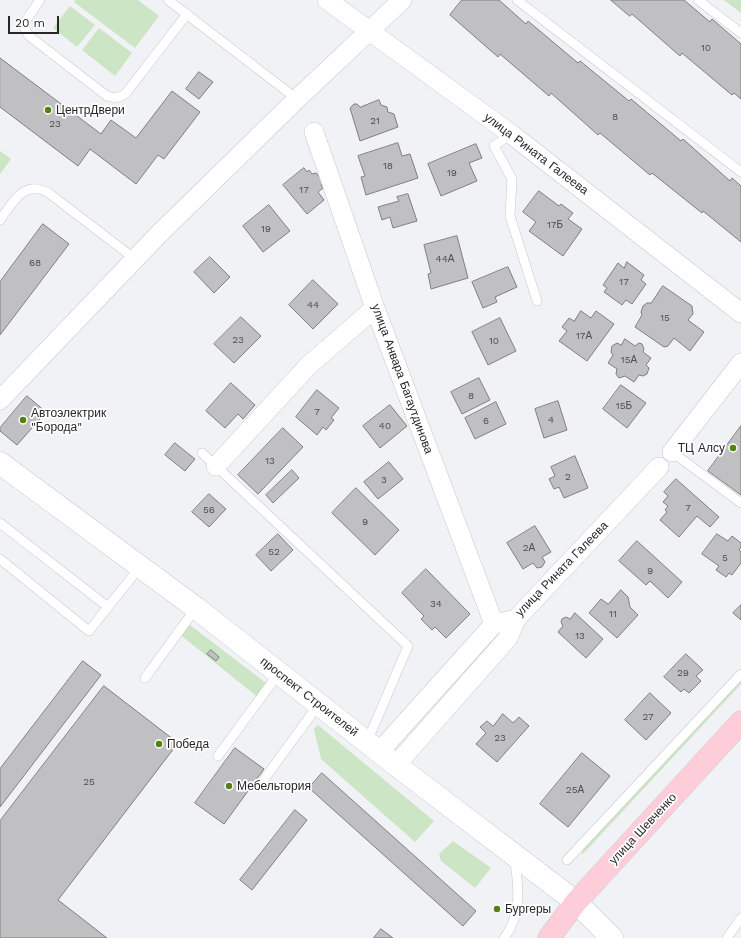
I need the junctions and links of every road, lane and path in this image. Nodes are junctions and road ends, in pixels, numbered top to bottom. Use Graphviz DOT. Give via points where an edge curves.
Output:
graph roads {
  1 [pos="40,0"];
  2 [pos="168,0"];
  3 [pos="327,0"];
  4 [pos="402,0"];
  5 [pos="517,0"];
  6 [pos="698,0"];
  7 [pos="187,14"];
  8 [pos="369,31"];
  9 [pos="741,33"];
  10 [pos="297,99"];
  11 [pos="314,132"];
  12 [pos="511,134"];
  13 [pos="741,172"];
  14 [pos="0,220"];
  15 [pos="135,259"];
  16 [pos="537,301"];
  17 [pos="375,308"];
  18 [pos="741,312"];
  19 [pos="741,363"];
  20 [pos="0,400"];
  21 [pos="672,452"];
  22 [pos="202,453"];
  23 [pos="0,463"];
  24 [pos="216,466"];
  25 [pos="659,467"];
  26 [pos="741,503"];
  27 [pos="0,523"];
  28 [pos="0,559"];
  29 [pos="140,567"];
  30 [pos="108,607"];
  31 [pos="196,608"];
  32 [pos="516,619"];
  33 [pos="494,624"];
  34 [pos="280,673"];
  35 [pos="741,674"];
  36 [pos="145,678"];
  37 [pos="319,704"];
  38 [pos="741,722"];
  39 [pos="373,747"];
  40 [pos="218,756"];
  41 [pos="396,765"];
  42 [pos="265,778"];
  43 [pos="514,855"];
  44 [pos="567,860"];
  45 [pos="576,902"];
  46 [pos="741,918"];
  47 [pos="504,938"];
  48 [pos="549,938"];
  49 [pos="612,938"];
  50 [pos="727,938"];
  1 -- 7 [label="lane" via="25,22 28,36 112,98 126,93"];
  2 -- 7 [label="lane"];
  3 -- 8 [label="street, улица Рината Галеева"];
  4 -- 8 [label="street"];
  5 -- 13 [label="lane"];
  6 -- 9 [label="lane"];
  7 -- 10 [label="lane"];
  8 -- 10 [label="street"];
  8 -- 12 [label="street, улица Рината Галеева"];
  10 -- 15 [label="street"];
  11 -- 17 [label="street, улица Анвара Багаутдинова"];
  12 -- 16 [label="lane" via="494,146 512,179 510,216"];
  12 -- 18 [label="street, улица Рината Галеева"];
  14 -- 15 [label="lane" via="19,194 32,188 39,188"];
  15 -- 20 [label="street"];
  17 -- 24 [label="street" via="309,365"];
  17 -- 33 [label="street, улица Анвара Багаутдинова"];
  19 -- 21 [label="street"];
  21 -- 26 [label="lane"];
  22 -- 24 [label="lane"];
  23 -- 29 [label="street, проспект Строителей"];
  24 -- 39 [label="lane" via="408,646"];
  25 -- 32 [label="street, улица Рината Галеева"];
  27 -- 30 [label="lane"];
  28 -- 30 [label="lane" via="89,631"];
  29 -- 30 [label="lane"];
  29 -- 31 [label="street, проспект Строителей"];
  31 -- 34 [label="street, проспект Строителей"];
  31 -- 36 [label="lane"];
  32 -- 33 [label="street, улица Рината Галеева"];
  32 -- 41 [label="street" via="508,638"];
  33 -- 39 [label="street"];
  34 -- 37 [label="street, проспект Строителей"];
  34 -- 40 [label="lane"];
  35 -- 44 [label="lane"];
  37 -- 39 [label="street, проспект Строителей"];
  37 -- 42 [label="lane"];
  38 -- 45 [label="main road, улица Шевченко"];
  39 -- 41 [label="street, проспект Строителей"];
  41 -- 43 [label="street, проспект Строителей"];
  43 -- 45 [label="street, проспект Строителей"];
  43 -- 47 [label="lane" via="518,902 510,931"];
  45 -- 48 [label="main road, улица Шевченко"];
  45 -- 49 [label="street, проспект Строителей"];
  46 -- 50 [label="lane"];
}
